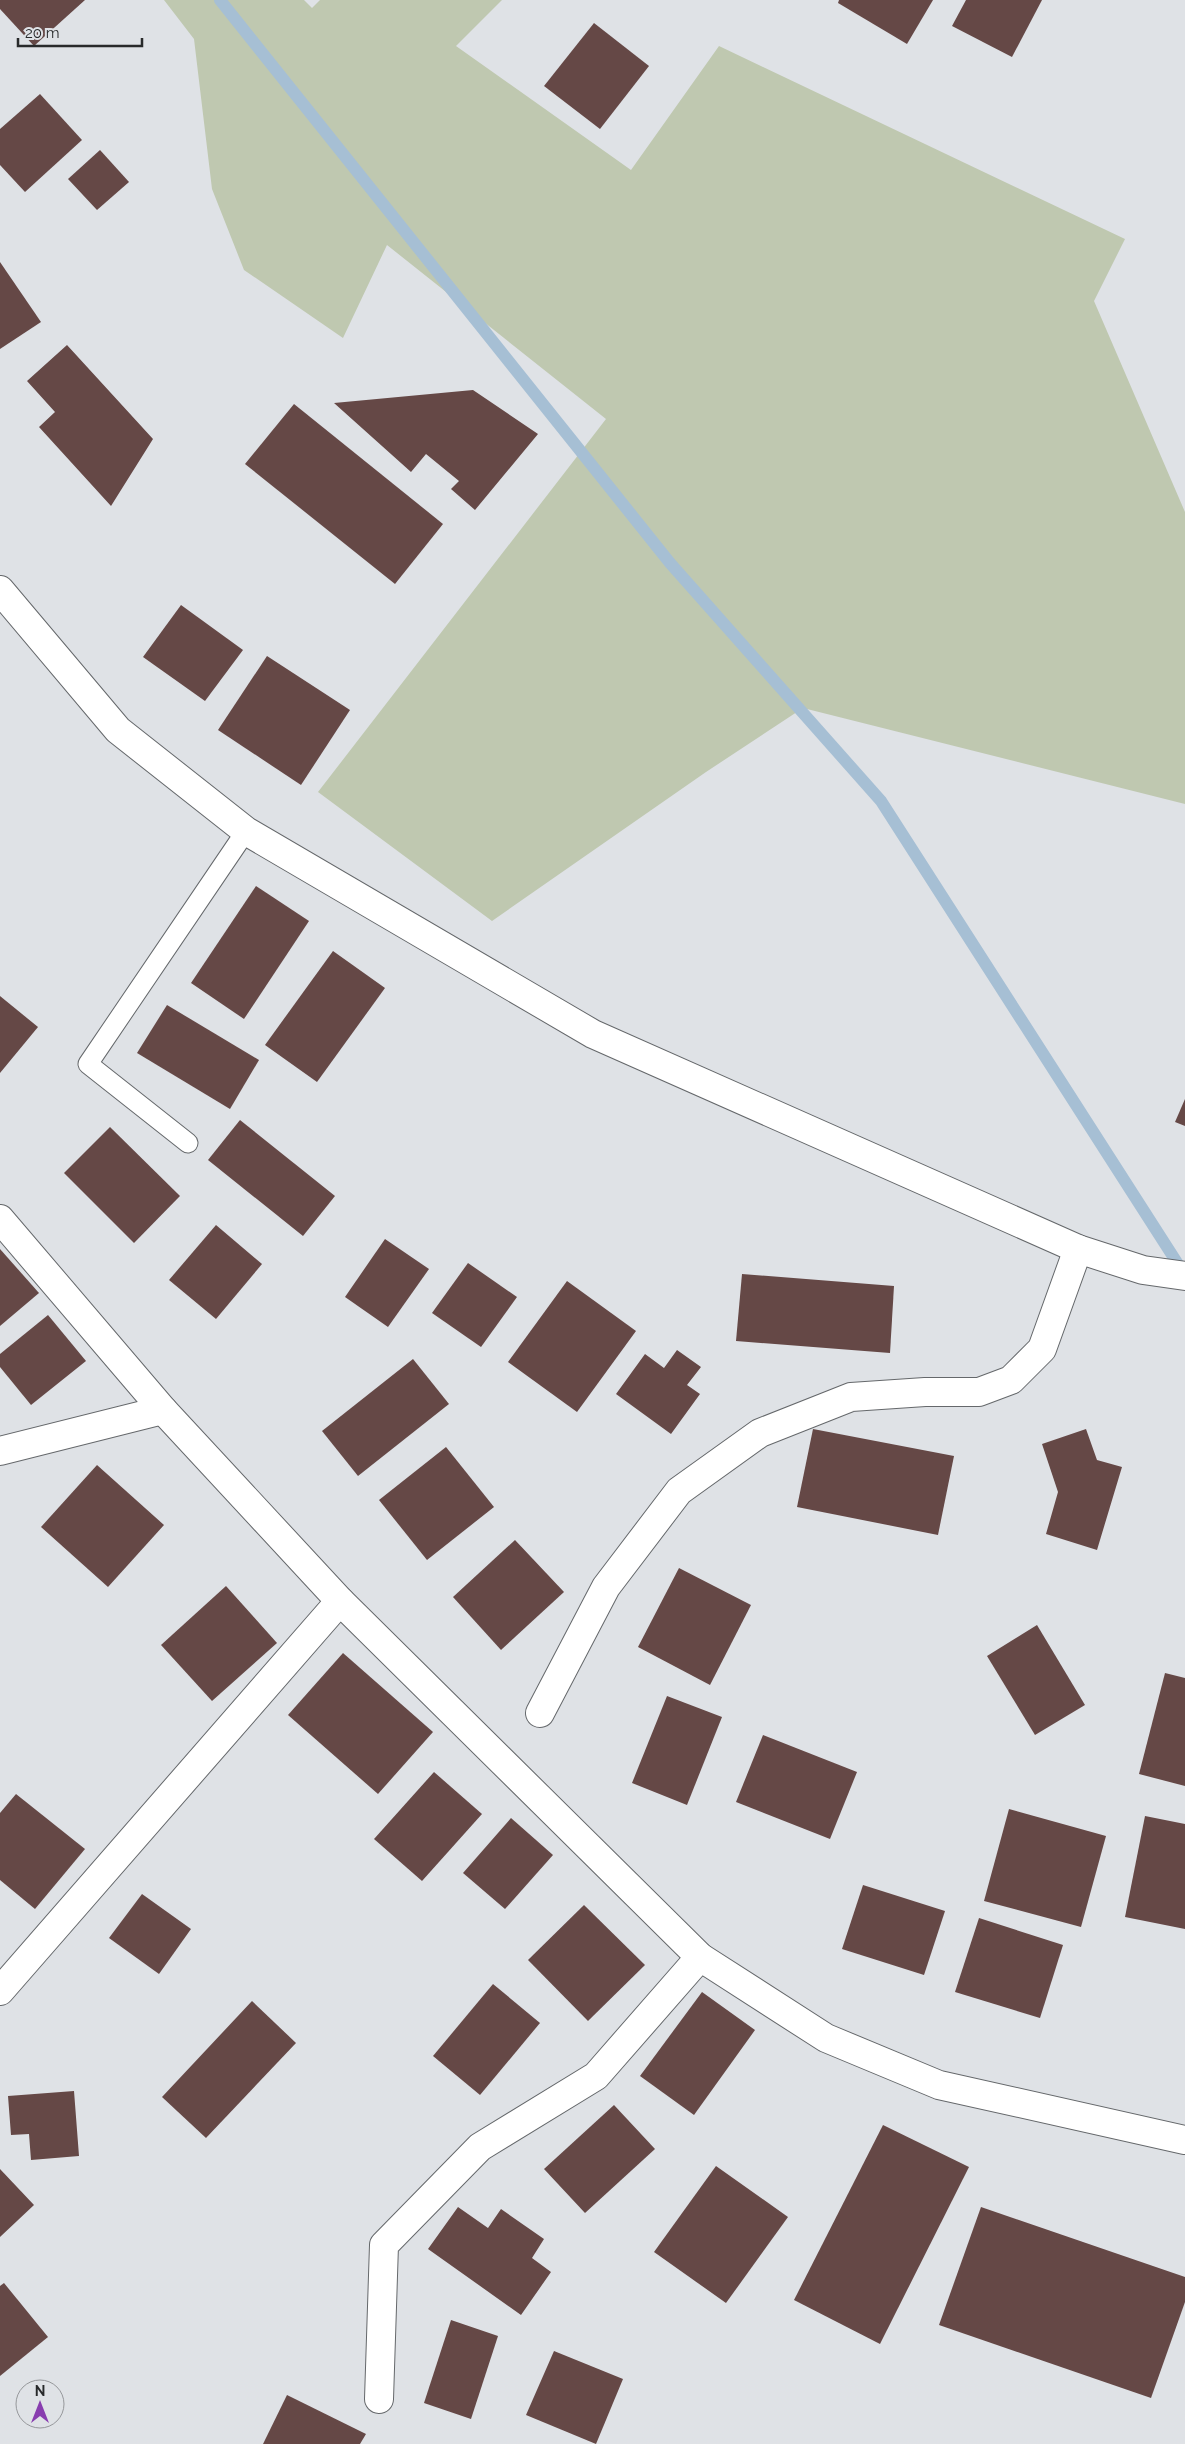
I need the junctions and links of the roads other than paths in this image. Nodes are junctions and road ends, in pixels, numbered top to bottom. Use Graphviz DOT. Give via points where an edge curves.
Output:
graph roads {
  1 [pos="0,590"];
  2 [pos="246,831"];
  3 [pos="188,1143"];
  4 [pos="0,1219"];
  5 [pos="1078,1249"];
  6 [pos="1185,1276"];
  7 [pos="163,1410"];
  8 [pos="0,1450"];
  9 [pos="340,1600"];
  10 [pos="540,1713"];
  11 [pos="700,1957"];
  12 [pos="0,1991"];
  13 [pos="1185,2140"];
  14 [pos="379,2399"];
  1 -- 2 [label="street" via="118,730"];
  2 -- 3 [label="lane" via="88,1064"];
  2 -- 5 [label="street" via="593,1034"];
  4 -- 7 [label="street"];
  5 -- 6 [label="street" via="1143,1270"];
  5 -- 10 [label="street" via="1042,1349 1011,1380 979,1392 851,1397 760,1433 679,1491 606,1587"];
  7 -- 8 [label="street"];
  7 -- 9 [label="street"];
  9 -- 11 [label="street"];
  9 -- 12 [label="street"];
  11 -- 13 [label="street" via="826,2038 938,2085"];
  11 -- 14 [label="street" via="596,2076 480,2147 384,2245"];
}
